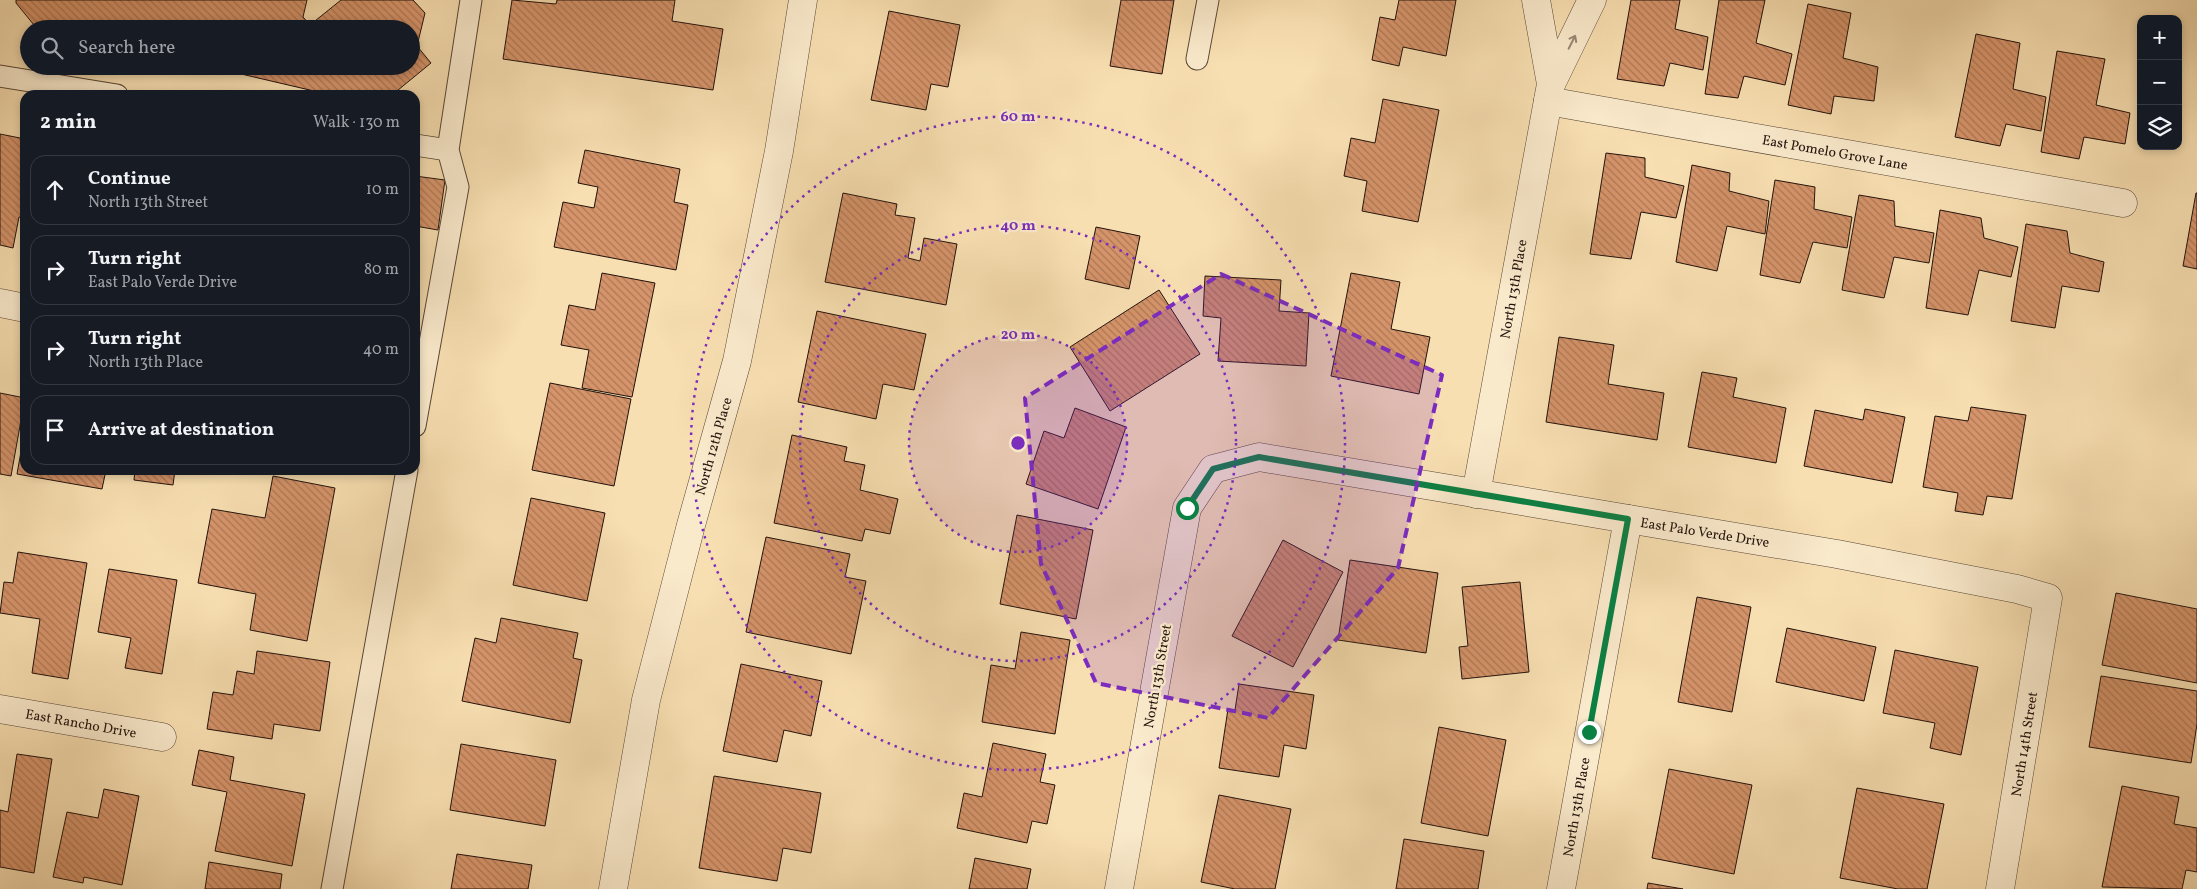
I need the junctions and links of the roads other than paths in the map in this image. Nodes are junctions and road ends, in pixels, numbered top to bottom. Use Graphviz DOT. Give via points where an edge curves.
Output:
graph roads {
  1 [pos="471,0"];
  2 [pos="803,0"];
  3 [pos="1208,0"];
  4 [pos="1536,0"];
  5 [pos="1592,0"];
  6 [pos="1198,59"];
  7 [pos="0,76"];
  8 [pos="86,90"];
  9 [pos="1550,92"];
  10 [pos="420,145"];
  11 [pos="448,150"];
  12 [pos="2123,203"];
  13 [pos="0,304"];
  14 [pos="20,307"];
  15 [pos="420,398"];
  16 [pos="1213,469"];
  17 [pos="406,475"];
  18 [pos="1476,494"];
  19 [pos="1628,519"];
  20 [pos="2048,598"];
  21 [pos="0,709"];
  22 [pos="162,737"];
  23 [pos="332,889"];
  24 [pos="613,889"];
  25 [pos="1119,889"];
  26 [pos="1561,889"];
  27 [pos="2000,889"];
  1 -- 11 [label="lane"];
  2 -- 24 [label="street, North 12th Place" via="779,151 737,361 646,700"];
  3 -- 6 [label="lane"];
  4 -- 9 [label="street, North 13th Place"];
  9 -- 5 [label="street, North 13th Place, one-way"];
  7 -- 8 [label="lane"];
  9 -- 12 [label="street, East Pomelo Grove Lane"];
  9 -- 18 [label="street, North 13th Place"];
  10 -- 11 [label="lane"];
  11 -- 15 [label="lane" via="458,187"];
  13 -- 14 [label="street"];
  16 -- 18 [label="street, East Palo Verde Drive" via="1259,457"];
  16 -- 25 [label="street, North 13th Street" via="1187,508"];
  17 -- 23 [label="lane"];
  18 -- 19 [label="street, East Palo Verde Drive"];
  19 -- 20 [label="street, East Palo Verde Drive" via="1837,554"];
  19 -- 26 [label="street, North 13th Place"];
  20 -- 27 [label="street, North 14th Street"];
  21 -- 22 [label="street, East Rancho Drive"];
}
